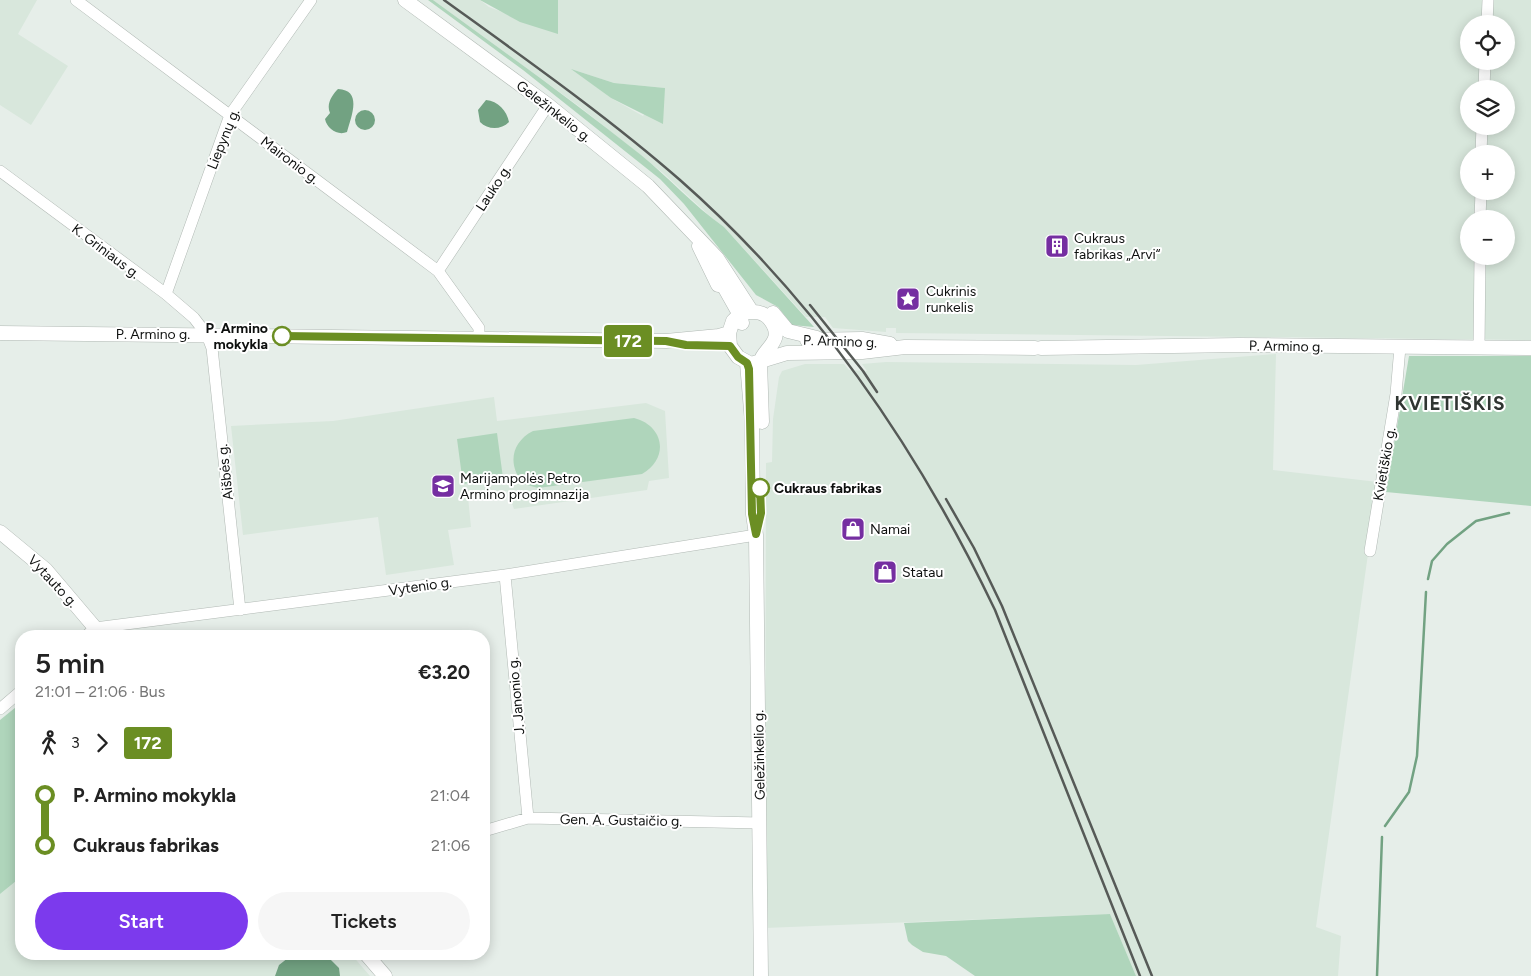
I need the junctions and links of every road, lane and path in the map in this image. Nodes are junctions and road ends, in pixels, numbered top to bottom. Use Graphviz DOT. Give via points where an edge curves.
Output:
graph roads {
  1 [pos="76,0"];
  2 [pos="310,0"];
  3 [pos="405,0"];
  4 [pos="1488,0"];
  5 [pos="1487,15"];
  6 [pos="548,105"];
  7 [pos="230,115"];
  8 [pos="0,171"];
  9 [pos="712,259"];
  10 [pos="1480,265"];
  11 [pos="438,271"];
  12 [pos="166,294"];
  13 [pos="737,329"];
  14 [pos="0,333"];
  15 [pos="207,335"];
  16 [pos="479,339"];
  17 [pos="817,345"];
  18 [pos="1400,347"];
  19 [pos="1479,347"];
  20 [pos="1531,348"];
  21 [pos="765,353"];
  22 [pos="0,532"];
  23 [pos="756,534"];
  24 [pos="1370,551"];
  25 [pos="505,575"];
  26 [pos="240,610"];
  27 [pos="92,630"];
  28 [pos="119,630"];
  29 [pos="15,696"];
  30 [pos="0,709"];
  31 [pos="528,818"];
  32 [pos="760,823"];
  33 [pos="490,829"];
  34 [pos="371,960"];
  35 [pos="384,976"];
  36 [pos="761,976"];
  1 -- 7 [label="street, Maironio g."];
  2 -- 7 [label="street, Liepynų g."];
  3 -- 6 [label="main road, Geležinkelio g."];
  4 -- 5 [label="street"];
  6 -- 9 [label="main road, Geležinkelio g." via="648,186"];
  6 -- 11 [label="street, Lauko g."];
  7 -- 11 [label="street, Maironio g."];
  7 -- 12 [label="street, Liepynų g."];
  8 -- 12 [label="street, K. Griniaus g."];
  9 -- 13 [label="main road, Geležinkelio g."];
  9 -- 13 [label="main road, Geležinkelio g."];
  9 -- 17 [label="main road" via="731,270 749,298 771,311 785,329"];
  10 -- 19 [label="street"];
  11 -- 16 [label="street, Maironio g." via="479,328"];
  12 -- 15 [label="street, K. Griniaus g." via="194,318"];
  13 -- 16 [label="main road, P. Armino g." via="686,345 666,341"];
  13 -- 21 [label="main road" via="749,355"];
  13 -- 21 [label="main road" via="767,317 773,325"];
  14 -- 15 [label="main road, P. Armino g."];
  15 -- 16 [label="main road, P. Armino g."];
  15 -- 26 [label="street, Aišbės g." via="212,348"];
  17 -- 18 [label="main road, P. Armino g." via="862,340 905,347"];
  17 -- 21 [label="main road, P. Armino g." via="800,355"];
  17 -- 21 [label="main road, P. Armino g." via="793,339"];
  18 -- 19 [label="main road, P. Armino g."];
  18 -- 24 [label="street, Kvietiškio g." via="1396,394"];
  19 -- 20 [label="main road, P. Armino g."];
  21 -- 23 [label="main road, Geležinkelio g." via="761,513"];
  21 -- 23 [label="main road, Geležinkelio g." via="752,422 752,514"];
  22 -- 27 [label="main road, Vytauto g." via="46,570"];
  23 -- 25 [label="street, Vytenio g."];
  23 -- 32 [label="main road, Geležinkelio g."];
  25 -- 26 [label="street, Vytenio g."];
  25 -- 31 [label="street, J. Janonio g."];
  26 -- 28 [label="street, Vytenio g."];
  29 -- 30 [label="street"];
  31 -- 32 [label="street, Gen. A. Gustaičio g."];
  31 -- 33 [label="street, Gen. A. Gustaičio g."];
  32 -- 36 [label="main road, Geležinkelio g."];
  34 -- 35 [label="main road"];
}
